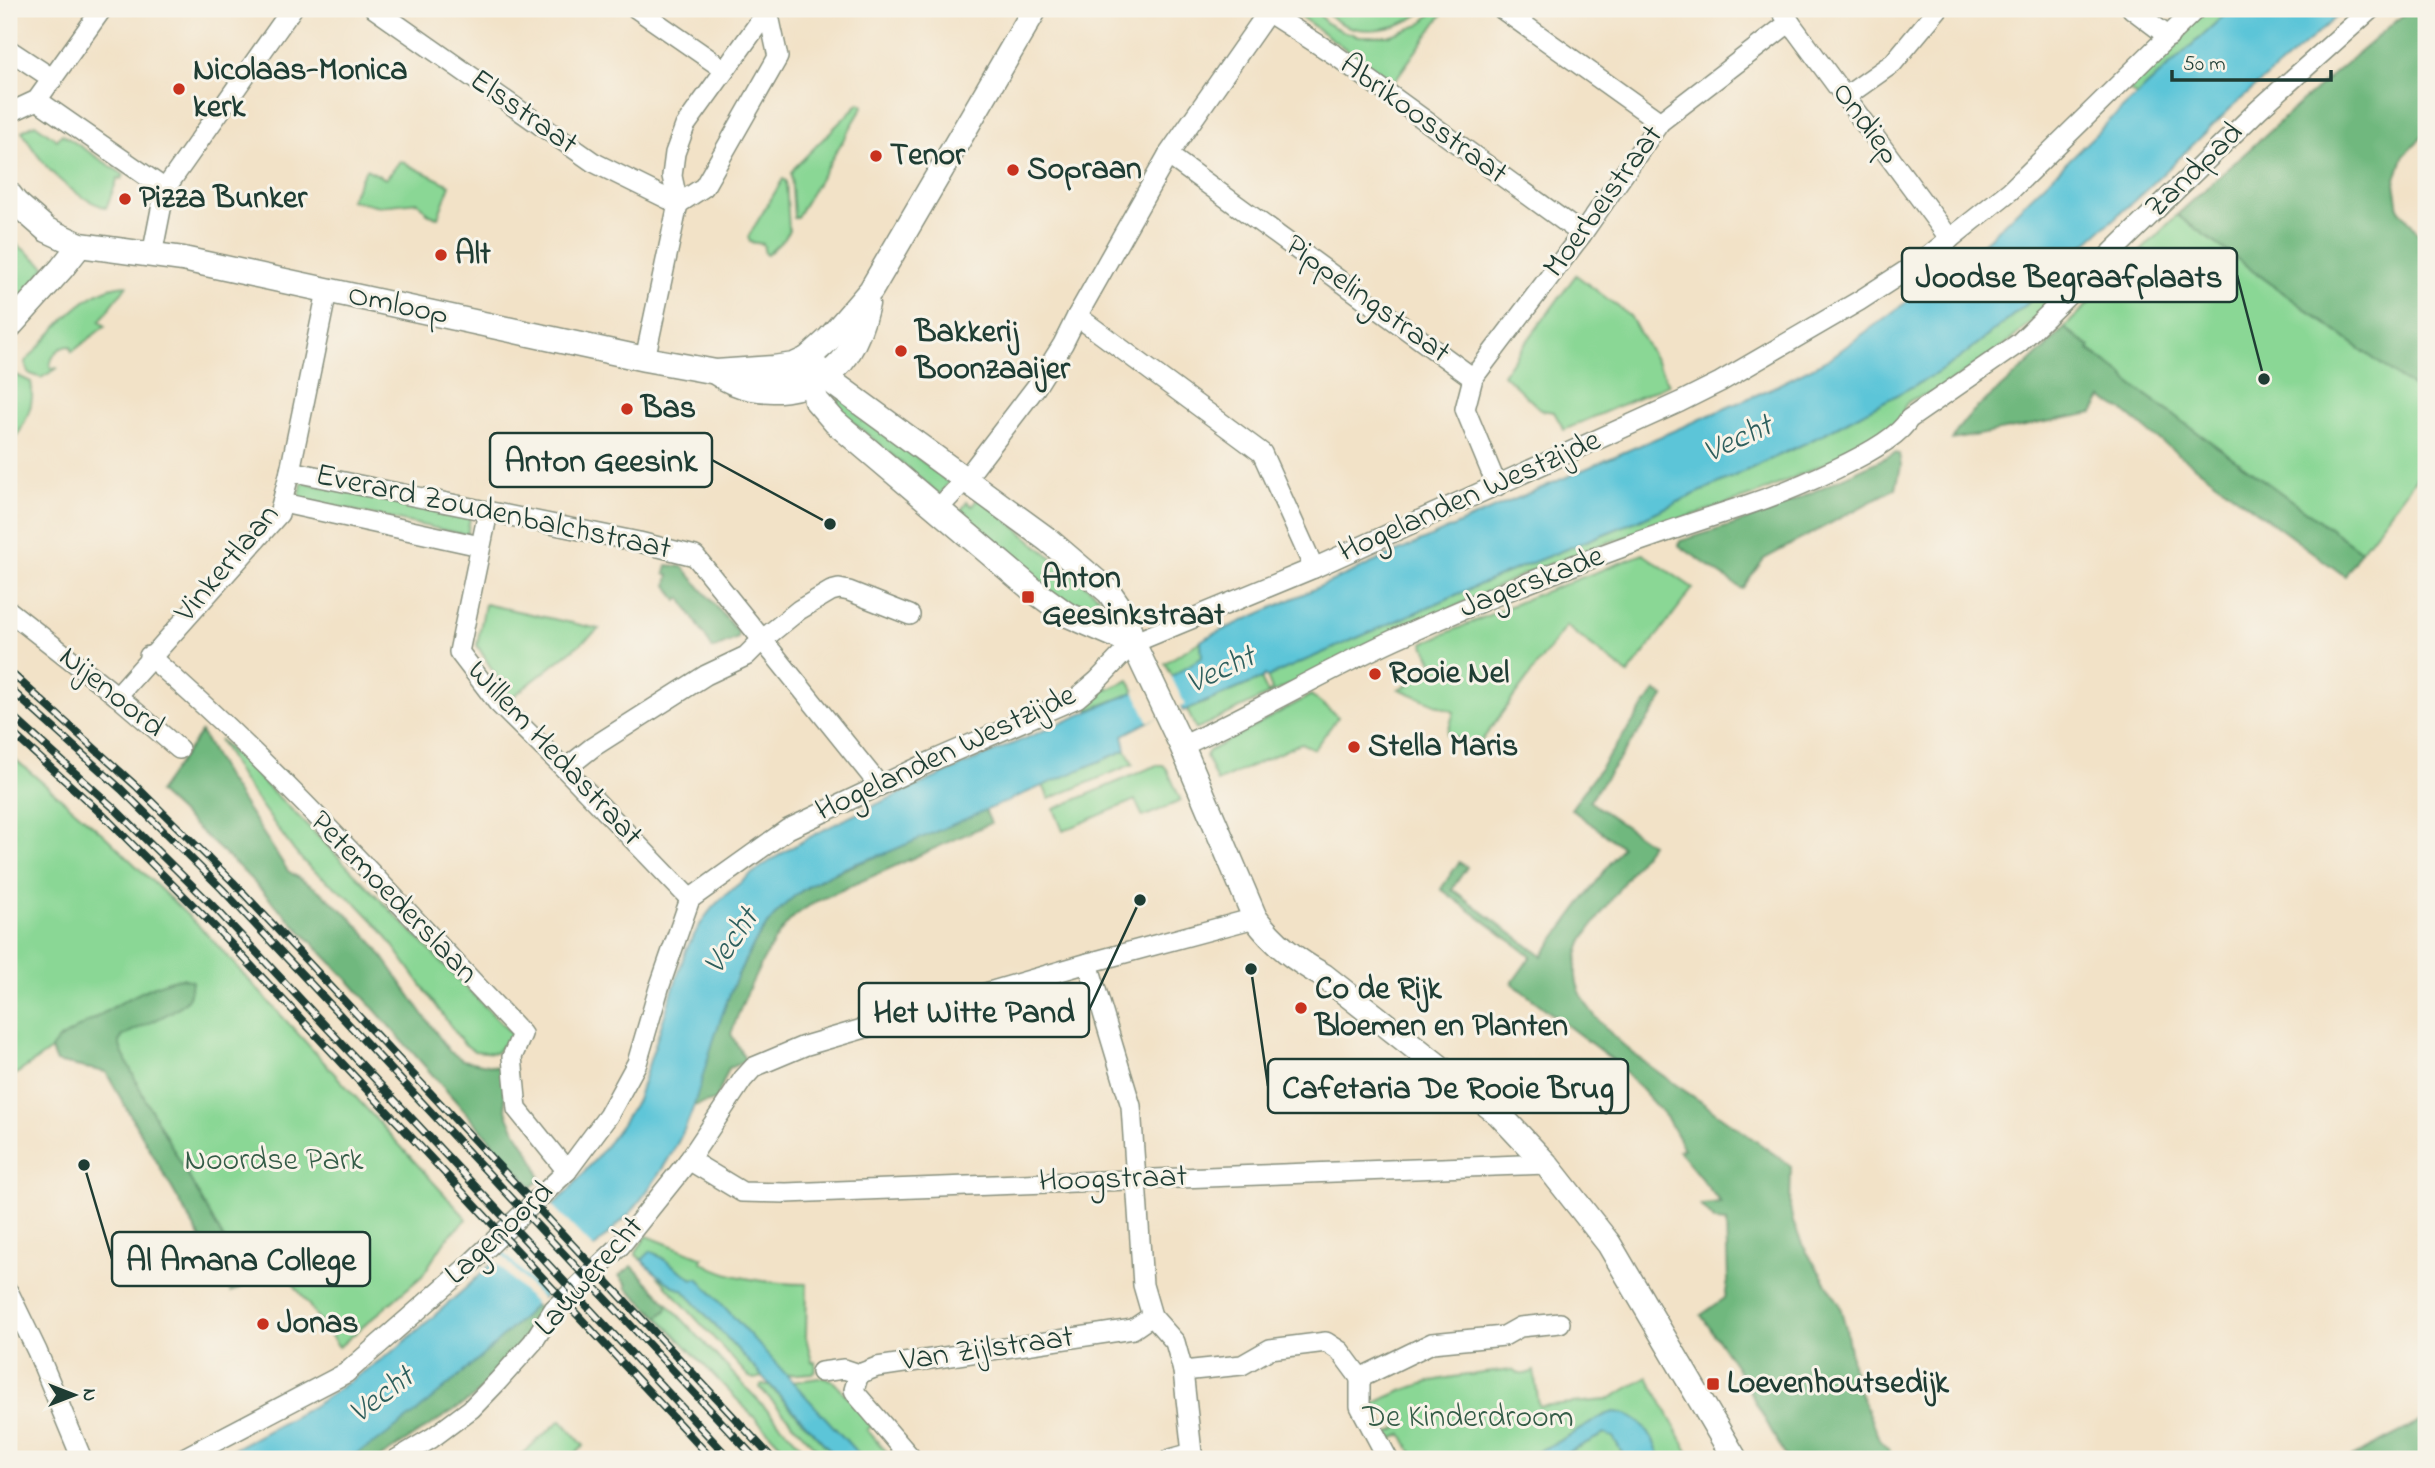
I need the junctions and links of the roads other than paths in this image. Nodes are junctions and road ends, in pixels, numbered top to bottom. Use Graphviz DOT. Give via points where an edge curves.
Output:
graph roads {
  1 [pos="103,9"];
  2 [pos="292,9"];
  3 [pos="375,9"];
  4 [pos="637,9"];
  5 [pos="1035,9"];
  6 [pos="1502,9"];
  7 [pos="1938,9"];
  8 [pos="2132,9"];
  9 [pos="2196,9"];
  10 [pos="2371,9"];
  11 [pos="769,10"];
  12 [pos="1267,10"];
  13 [pos="1785,16"];
  14 [pos="2169,37"];
  15 [pos="9,50"];
  16 [pos="725,70"];
  17 [pos="53,79"];
  18 [pos="1845,97"];
  19 [pos="37,100"];
  20 [pos="9,113"];
  21 [pos="1660,122"];
  22 [pos="1168,155"];
  23 [pos="165,189"];
  24 [pos="11,203"];
  25 [pos="678,204"];
  26 [pos="1581,234"];
  27 [pos="1950,239"];
  28 [pos="80,245"];
  29 [pos="152,255"];
  30 [pos="327,291"];
  31 [pos="1077,316"];
  32 [pos="9,327"];
  33 [pos="645,359"];
  34 [pos="816,374"];
  35 [pos="1473,378"];
  36 [pos="1890,440"];
  37 [pos="290,471"];
  38 [pos="965,480"];
  39 [pos="1497,486"];
  40 [pos="283,503"];
  41 [pos="937,509"];
  42 [pos="488,512"];
  43 [pos="480,546"];
  44 [pos="1314,568"];
  45 [pos="9,611"];
  46 [pos="910,615"];
  47 [pos="762,640"];
  48 [pos="1133,643"];
  49 [pos="149,656"];
  50 [pos="117,696"];
  51 [pos="1182,746"];
  52 [pos="179,750"];
  53 [pos="565,769"];
  54 [pos="879,785"];
  55 [pos="690,899"];
  56 [pos="1255,918"];
  57 [pos="1088,963"];
  58 [pos="689,1160"];
  59 [pos="1546,1164"];
  60 [pos="567,1171"];
  61 [pos="1136,1179"];
  62 [pos="11,1305"];
  63 [pos="1152,1316"];
  64 [pos="1560,1323"];
  65 [pos="1183,1371"];
  66 [pos="821,1372"];
  67 [pos="859,1374"];
  68 [pos="1360,1378"];
  69 [pos="1194,1456"];
  70 [pos="82,1459"];
  71 [pos="182,1459"];
  72 [pos="397,1459"];
  73 [pos="912,1459"];
  74 [pos="1170,1459"];
  75 [pos="1388,1459"];
  76 [pos="1735,1459"];
  1 -- 17 [label="street"];
  2 -- 23 [label="street"];
  3 -- 25 [label="street, Elsstraat" via="593,162"];
  4 -- 16 [label="street"];
  5 -- 34 [label="street" via="871,290 828,340"];
  6 -- 21 [label="street"];
  7 -- 18 [label="street" via="1893,63"];
  8 -- 14 [label="street"];
  9 -- 14 [label="street, Hogelanden Westzijde"];
  10 -- 36 [label="street, Zandpad" via="2258,110 2019,343 1909,419"];
  11 -- 16 [label="street"];
  11 -- 25 [label="street" via="778,57 704,187"];
  12 -- 22 [label="street"];
  12 -- 26 [label="street, Abrikoosstraat"];
  13 -- 18 [label="street, Ondiep"];
  13 -- 21 [label="street, Moerbeistraat"];
  14 -- 27 [label="street, Hogelanden Westzijde" via="2010,191"];
  15 -- 17 [label="street"];
  16 -- 25 [label="street" via="685,126 675,153 672,176"];
  17 -- 19 [label="street"];
  18 -- 27 [label="street, Ondiep"];
  19 -- 20 [label="street"];
  19 -- 23 [label="street"];
  21 -- 26 [label="street, Moerbeistraat"];
  22 -- 31 [label="street"];
  22 -- 35 [label="street, Pippelingstraat"];
  23 -- 29 [label="street"];
  24 -- 28 [label="street, Omloop" via="47,230"];
  25 -- 33 [label="street"];
  26 -- 35 [label="street, Moerbeistraat"];
  27 -- 39 [label="street, Hogelanden Westzijde" via="1859,301 1720,382"];
  28 -- 29 [label="street, Omloop"];
  28 -- 32 [label="street"];
  29 -- 30 [label="street, Omloop"];
  30 -- 33 [label="street, Omloop"];
  30 -- 37 [label="street, Vinkertlaan"];
  31 -- 38 [label="street" via="1036,387"];
  31 -- 44 [label="street" via="1262,453"];
  33 -- 34 [label="street, Omloop" via="716,372 794,365"];
  34 -- 38 [label="street"];
  34 -- 41 [label="street" via="816,400 835,422"];
  35 -- 39 [label="street, Pippelingstraat" via="1465,409"];
  36 -- 51 [label="street, Jagerskade" via="1762,500 1649,536 1478,603 1369,651"];
  37 -- 40 [label="street, Vinkertlaan"];
  37 -- 42 [label="street, Everard Zoudenbalchstraat"];
  38 -- 41 [label="street"];
  38 -- 48 [label="street" via="1048,540 1109,592 1125,615"];
  39 -- 44 [label="street, Hogelanden Westzijde"];
  40 -- 43 [label="street, Everard Zoudenbalchstraat"];
  40 -- 49 [label="street, Vinkertlaan" via="279,514"];
  41 -- 48 [label="street" via="1066,614"];
  42 -- 43 [label="street, Willem Hedastraat"];
  42 -- 47 [label="street, Everard Zoudenbalchstraat" via="695,555"];
  43 -- 53 [label="street, Willem Hedastraat" via="459,652 498,703"];
  44 -- 48 [label="street, Hogelanden Westzijde"];
  45 -- 50 [label="street, Nijenoord"];
  46 -- 47 [label="street" via="839,589 799,610"];
  47 -- 53 [label="street" via="746,656 706,675"];
  47 -- 54 [label="street, Everard Zoudenbalchstraat"];
  48 -- 51 [label="street"];
  48 -- 54 [label="street, Hogelanden Westzijde" via="1077,698"];
  49 -- 50 [label="street, Vinkertlaan"];
  49 -- 60 [label="street, Petemoederslaan" via="334,834 522,1034 512,1057 517,1110"];
  50 -- 52 [label="street, Nijenoord"];
  51 -- 56 [label="street"];
  53 -- 55 [label="street, Willem Hedastraat"];
  54 -- 55 [label="street, Hogelanden Westzijde" via="788,829"];
  55 -- 60 [label="street, Lagenoord" via="637,1063 608,1116"];
  56 -- 57 [label="street"];
  56 -- 59 [label="street" via="1269,938 1499,1114"];
  57 -- 58 [label="street, Lauwerecht" via="804,1046 754,1067"];
  57 -- 61 [label="street" via="1131,1105"];
  58 -- 61 [label="street, Hoogstraat" via="742,1192"];
  58 -- 72 [label="street, Lauwerecht" via="620,1246 554,1309 533,1342 480,1399"];
  59 -- 61 [label="street, Hoogstraat"];
  59 -- 76 [label="street" via="1609,1244"];
  60 -- 71 [label="street, Lagenoord" via="346,1373"];
  61 -- 63 [label="street" via="1143,1285"];
  62 -- 70 [label="street" via="37,1351"];
  63 -- 65 [label="street" via="1175,1342"];
  63 -- 67 [label="street, Van Zijlstraat" via="1133,1329 877,1367"];
  64 -- 68 [label="street" via="1520,1327 1504,1336 1432,1343"];
  65 -- 68 [label="street" via="1242,1365 1270,1349 1326,1342 1340,1351"];
  65 -- 69 [label="street"];
  66 -- 67 [label="street, Van Zijlstraat" via="844,1369"];
  67 -- 73 [label="street" via="857,1395"];
  68 -- 75 [label="street" via="1360,1406"];
  69 -- 74 [label="street"];
}
